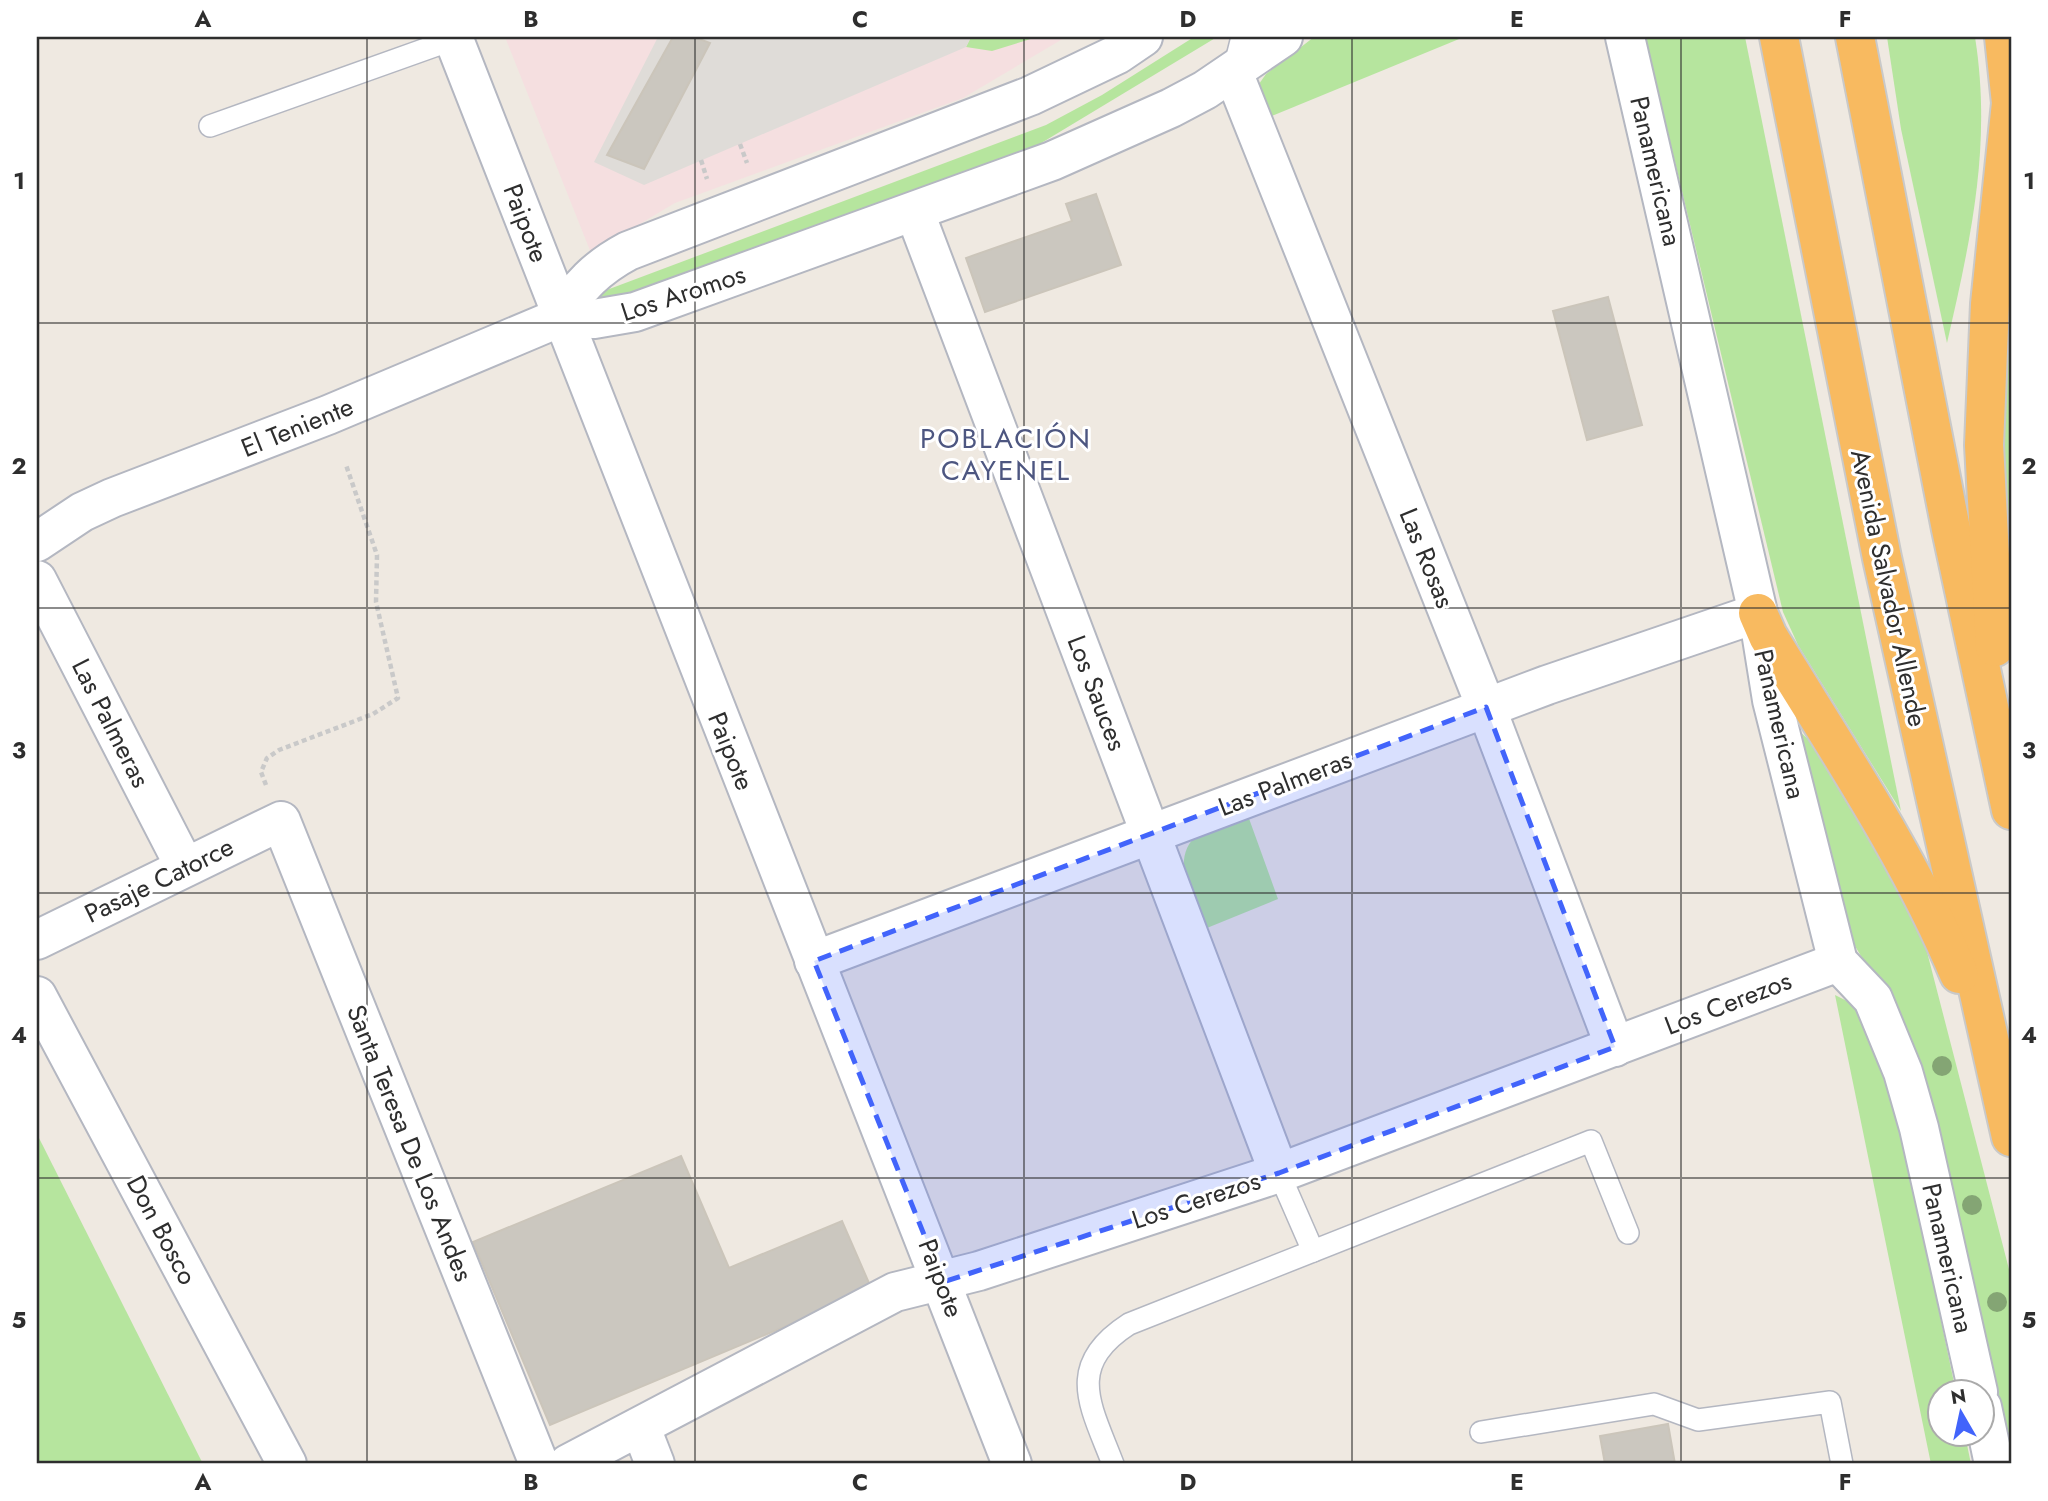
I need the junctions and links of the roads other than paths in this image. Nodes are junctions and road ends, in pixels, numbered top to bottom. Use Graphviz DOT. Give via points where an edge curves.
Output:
graph roads {
  1 [pos="1143,37"];
  2 [pos="1283,37"];
  3 [pos="1625,37"];
  4 [pos="1779,37"];
  5 [pos="1855,37"];
  6 [pos="2004,37"];
  7 [pos="453,38"];
  8 [pos="1238,54"];
  9 [pos="210,126"];
  10 [pos="915,213"];
  11 [pos="561,317"];
  12 [pos="37,542"];
  13 [pos="37,580"];
  14 [pos="1758,612"];
  15 [pos="1486,707"];
  16 [pos="2001,764"];
  17 [pos="2011,810"];
  18 [pos="281,821"];
  19 [pos="1150,834"];
  20 [pos="185,867"];
  21 [pos="37,940"];
  22 [pos="814,961"];
  23 [pos="1838,962"];
  24 [pos="37,996"];
  25 [pos="1615,1046"];
  26 [pos="1993,1056"];
  27 [pos="2011,1138"];
  28 [pos="1279,1173"];
  29 [pos="1628,1233"];
  30 [pos="1313,1251"];
  31 [pos="943,1282"];
  32 [pos="1975,1378"];
  33 [pos="641,1429"];
  34 [pos="1481,1432"];
  35 [pos="287,1464"];
  36 [pos="539,1464"];
  37 [pos="568,1464"];
  38 [pos="655,1464"];
  39 [pos="1012,1464"];
  40 [pos="1113,1464"];
  41 [pos="1842,1464"];
  1 -- 11 [label="street, Los Aromos" via="1030,96 628,251 595,272"];
  2 -- 8 [label="street, Los Aromos"];
  3 -- 14 [label="street, Panamericana"];
  4 -- 26 [label="highway, Avenida Salvador Allende" via="1882,558"];
  5 -- 16 [label="highway"];
  6 -- 16 [label="highway" via="2011,103 1990,304 1984,445"];
  7 -- 9 [label="lane"];
  7 -- 11 [label="street, Paipote"];
  8 -- 10 [label="street, Los Aromos" via="1171,108"];
  8 -- 15 [label="street, Las Rosas"];
  10 -- 11 [label="street, Los Aromos" via="635,312 594,319"];
  10 -- 19 [label="street, Los Sauces"];
  11 -- 12 [label="street, El Teniente" via="328,415 112,498"];
  11 -- 22 [label="street, Paipote"];
  13 -- 20 [label="street, Las Palmeras"];
  14 -- 15 [label="street, Las Palmeras"];
  14 -- 23 [label="street, Panamericana" via="1772,700"];
  14 -- 26 [label="highway" via="1928,909"];
  15 -- 19 [label="street, Las Palmeras"];
  15 -- 25 [label="street, Las Rosas"];
  16 -- 17 [label="highway"];
  18 -- 20 [label="street, Pasaje Catorce"];
  18 -- 36 [label="street, Santa Teresa De Los Andes"];
  19 -- 22 [label="street, Las Palmeras"];
  19 -- 28 [label="street, Los Sauces"];
  20 -- 21 [label="street, Pasaje Catorce"];
  22 -- 31 [label="street, Paipote"];
  23 -- 25 [label="street, Los Cerezos"];
  23 -- 32 [label="street, Panamericana" via="1873,999 1903,1072"];
  24 -- 35 [label="street, Don Bosco"];
  25 -- 28 [label="street, Los Cerezos"];
  26 -- 27 [label="highway, Avenida Salvador Allende"];
  28 -- 30 [label="lane"];
  28 -- 31 [label="street, Los Cerezos"];
  29 -- 30 [label="lane" via="1591,1142"];
  30 -- 40 [label="lane" via="1129,1324 1104,1343 1095,1356 1087,1393"];
  31 -- 33 [label="street, Los Cerezos" via="895,1292"];
  31 -- 39 [label="street, Paipote"];
  33 -- 37 [label="street, Los Cerezos"];
  33 -- 38 [label="street"];
  34 -- 41 [label="lane" via="1654,1405 1698,1420 1829,1402"];
}
